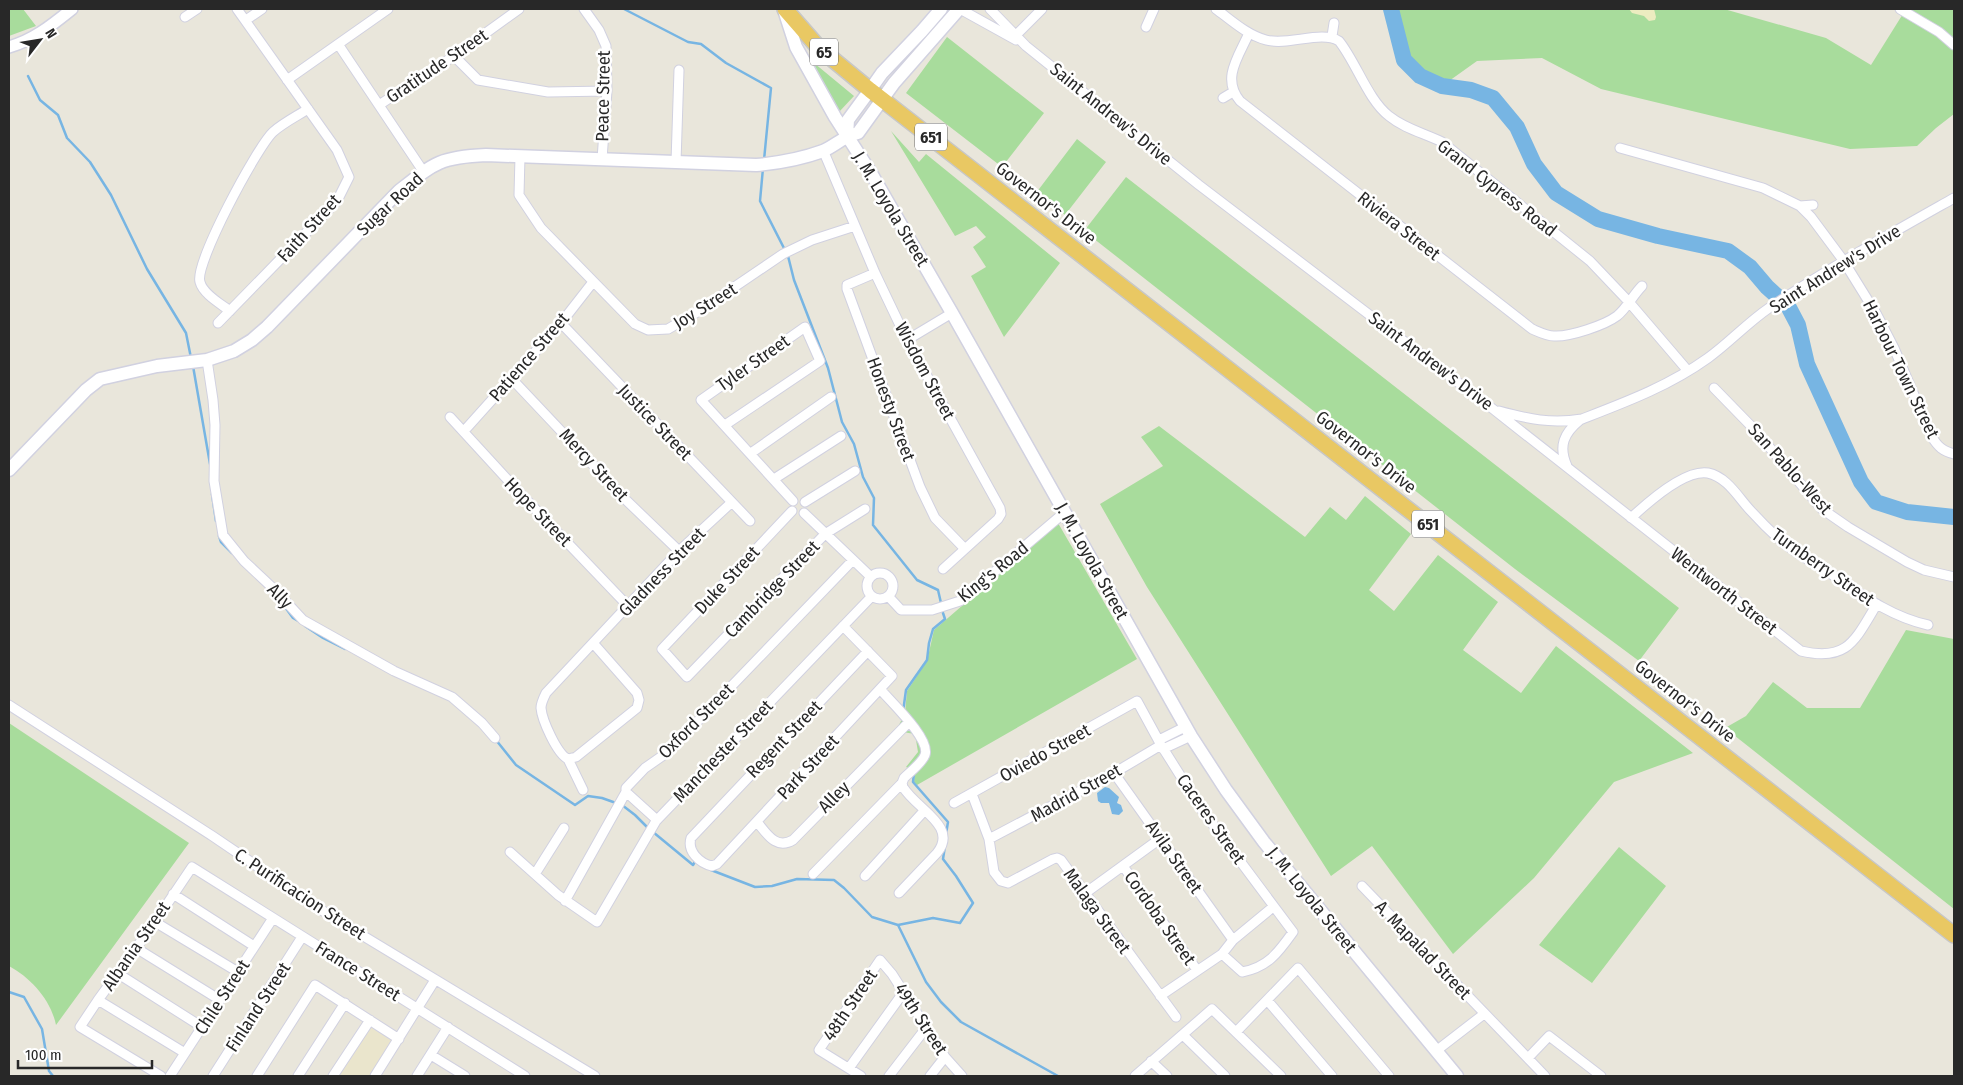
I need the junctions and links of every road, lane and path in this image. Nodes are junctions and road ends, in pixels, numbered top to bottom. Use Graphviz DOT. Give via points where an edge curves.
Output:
graph roads {
  1 [pos="72,9"];
  2 [pos="197,9"];
  3 [pos="237,9"];
  4 [pos="262,9"];
  5 [pos="388,9"];
  6 [pos="519,9"];
  7 [pos="584,9"];
  8 [pos="785,9"];
  9 [pos="941,9"];
  10 [pos="959,9"];
  11 [pos="990,9"];
  12 [pos="1042,9"];
  13 [pos="1154,9"];
  14 [pos="1216,9"];
  15 [pos="1900,9"];
  16 [pos="184,17"];
  17 [pos="246,20"];
  18 [pos="1334,23"];
  19 [pos="1146,27"];
  20 [pos="1249,34"];
  21 [pos="1332,36"];
  22 [pos="1014,37"];
  23 [pos="338,44"];
  24 [pos="1954,44"];
  25 [pos="9,47"];
  26 [pos="454,56"];
  27 [pos="680,70"];
  28 [pos="287,80"];
  29 [pos="870,90"];
  30 [pos="607,91"];
  31 [pos="1233,92"];
  32 [pos="1223,98"];
  33 [pos="882,99"];
  34 [pos="379,105"];
  35 [pos="308,109"];
  36 [pos="847,135"];
  37 [pos="1620,148"];
  38 [pos="823,150"];
  39 [pos="520,156"];
  40 [pos="602,159"];
  41 [pos="676,162"];
  42 [pos="423,171"];
  43 [pos="1954,198"];
  44 [pos="1813,205"];
  45 [pos="1800,206"];
  46 [pos="855,226"];
  47 [pos="1844,260"];
  48 [pos="875,273"];
  49 [pos="593,282"];
  50 [pos="1642,286"];
  51 [pos="1629,302"];
  52 [pos="230,311"];
  53 [pos="952,313"];
  54 [pos="562,322"];
  55 [pos="218,323"];
  56 [pos="907,340"];
  57 [pos="207,360"];
  58 [pos="1688,371"];
  59 [pos="512,378"];
  60 [pos="1714,388"];
  61 [pos="831,397"];
  62 [pos="1493,409"];
  63 [pos="450,417"];
  64 [pos="1582,418"];
  65 [pos="725,425"];
  66 [pos="464,431"];
  67 [pos="840,436"];
  68 [pos="751,453"];
  69 [pos="1954,454"];
  70 [pos="1568,468"];
  71 [pos="9,470"];
  72 [pos="855,471"];
  73 [pos="774,479"];
  74 [pos="793,501"];
  75 [pos="732,502"];
  76 [pos="805,502"];
  77 [pos="865,509"];
  78 [pos="792,511"];
  79 [pos="1066,512"];
  80 [pos="804,513"];
  81 [pos="1630,518"];
  82 [pos="750,521"];
  83 [pos="825,534"];
  84 [pos="965,549"];
  85 [pos="679,551"];
  86 [pos="853,560"];
  87 [pos="943,569"];
  88 [pos="871,577"];
  89 [pos="1954,578"];
  90 [pos="872,596"];
  91 [pos="888,596"];
  92 [pos="1877,604"];
  93 [pos="628,606"];
  94 [pos="1928,625"];
  95 [pos="843,626"];
  96 [pos="593,643"];
  97 [pos="868,651"];
  98 [pos="687,677"];
  99 [pos="880,689"];
  100 [pos="1137,701"];
  101 [pos="9,704"];
  102 [pos="909,722"];
  103 [pos="1188,732"];
  104 [pos="495,738"];
  105 [pos="1161,744"];
  106 [pos="568,759"];
  107 [pos="1114,774"];
  108 [pos="902,783"];
  109 [pos="583,790"];
  110 [pos="626,792"];
  111 [pos="972,794"];
  112 [pos="954,803"];
  113 [pos="924,811"];
  114 [pos="657,820"];
  115 [pos="757,822"];
  116 [pos="701,826"];
  117 [pos="564,828"];
  118 [pos="1161,838"];
  119 [pos="989,839"];
  120 [pos="510,852"];
  121 [pos="192,866"];
  122 [pos="1123,866"];
  123 [pos="535,874"];
  124 [pos="813,874"];
  125 [pos="864,876"];
  126 [pos="1362,886"];
  127 [pos="899,893"];
  128 [pos="173,894"];
  129 [pos="1084,894"];
  130 [pos="565,901"];
  131 [pos="1273,907"];
  132 [pos="273,918"];
  133 [pos="156,922"];
  134 [pos="1954,935"];
  135 [pos="302,937"];
  136 [pos="1233,940"];
  137 [pos="254,946"];
  138 [pos="136,948"];
  139 [pos="1222,954"];
  140 [pos="880,960"];
  141 [pos="1197,970"];
  142 [pos="238,972"];
  143 [pos="118,973"];
  144 [pos="435,980"];
  145 [pos="903,993"];
  146 [pos="1160,996"];
  147 [pos="98,1000"];
  148 [pos="220,1000"];
  149 [pos="1267,1000"];
  150 [pos="345,1004"];
  151 [pos="417,1008"];
  152 [pos="1484,1014"];
  153 [pos="1176,1017"];
  154 [pos="370,1020"];
  155 [pos="448,1027"];
  156 [pos="202,1028"];
  157 [pos="926,1028"];
  158 [pos="1236,1032"];
  159 [pos="1183,1034"];
  160 [pos="399,1039"];
  161 [pos="1436,1051"];
  162 [pos="185,1053"];
  163 [pos="431,1054"];
  164 [pos="945,1057"];
  165 [pos="1528,1058"];
  166 [pos="1151,1061"];
  167 [pos="849,1068"];
  168 [pos="161,1076"];
  169 [pos="170,1076"];
  170 [pos="213,1076"];
  171 [pos="257,1076"];
  172 [pos="298,1076"];
  173 [pos="332,1076"];
  174 [pos="376,1076"];
  175 [pos="417,1076"];
  176 [pos="465,1076"];
  177 [pos="525,1076"];
  178 [pos="595,1076"];
  179 [pos="861,1076"];
  180 [pos="889,1076"];
  181 [pos="930,1076"];
  182 [pos="962,1076"];
  183 [pos="1136,1076"];
  184 [pos="1167,1076"];
  185 [pos="1225,1076"];
  186 [pos="1281,1076"];
  187 [pos="1332,1076"];
  188 [pos="1389,1076"];
  189 [pos="1457,1076"];
  190 [pos="1545,1076"];
  191 [pos="1601,1076"];
  1 -- 25 [label="street" via="46,30"];
  2 -- 16 [label="street"];
  3 -- 17 [label="street, Faith Street"];
  4 -- 17 [label="street"];
  5 -- 23 [label="street"];
  6 -- 26 [label="street, Gratitude Street"];
  7 -- 30 [label="street, Peace Street" via="606,46"];
  8 -- 29 [label="highway, Governor's Drive / 65" via="819,48"];
  8 -- 36 [label="main road, J. M. Loyola Street / 65" via="796,47"];
  9 -- 29 [label="main road"];
  10 -- 22 [label="street, Saint Andrew's Drive"];
  10 -- 33 [label="main road, Sugar Road"];
  11 -- 22 [label="street, Saint Andrew's Drive"];
  12 -- 22 [label="street"];
  13 -- 19 [label="street"];
  14 -- 20 [label="street"];
  15 -- 24 [label="street"];
  17 -- 28 [label="street, Faith Street"];
  18 -- 21 [label="street"];
  20 -- 21 [label="street" via="1284,42"];
  20 -- 31 [label="street" via="1232,74"];
  21 -- 51 [label="street, Grand Cypress Road" via="1346,50 1387,115 1415,132 1442,142 1590,261"];
  22 -- 62 [label="street, Saint Andrew's Drive" via="1199,185"];
  23 -- 28 [label="street"];
  23 -- 34 [label="street"];
  26 -- 30 [label="street" via="478,80 548,92"];
  26 -- 34 [label="street, Gratitude Street"];
  27 -- 41 [label="street"];
  28 -- 35 [label="street, Faith Street"];
  29 -- 33 [label="highway, Governor's Drive / 65"];
  29 -- 36 [label="main road" via="848,120"];
  30 -- 40 [label="street, Peace Street"];
  31 -- 32 [label="street"];
  31 -- 51 [label="street, Riviera Street" via="1248,108 1532,329 1555,336 1568,334 1603,324"];
  33 -- 36 [label="main road, Sugar Road" via="858,133"];
  33 -- 134 [label="highway, Governor's Drive / 651"];
  34 -- 42 [label="street"];
  35 -- 52 [label="street" via="272,132 238,186 202,264 199,282"];
  35 -- 52 [label="street, Faith Street" via="337,150 350,178 338,201"];
  36 -- 38 [label="main road, Sugar Road"];
  36 -- 53 [label="main road, J. M. Loyola Street / 65"];
  37 -- 45 [label="street, Harbour Town Street" via="1763,188"];
  38 -- 41 [label="main road, Sugar Road" via="776,164"];
  38 -- 46 [label="street, Wisdom Street"];
  39 -- 40 [label="main road, Sugar Road"];
  39 -- 42 [label="main road, Sugar Road" via="459,156"];
  39 -- 49 [label="street, Joy Street" via="519,194 541,228"];
  40 -- 41 [label="main road, Sugar Road"];
  42 -- 57 [label="main road, Sugar Road" via="398,191 267,327 234,351"];
  43 -- 47 [label="street, Saint Andrew's Drive"];
  44 -- 45 [label="street"];
  45 -- 47 [label="street, Harbour Town Street"];
  46 -- 48 [label="street, Wisdom Street"];
  46 -- 49 [label="street, Joy Street" via="812,240 786,253 668,329 648,330 635,324"];
  47 -- 58 [label="street, Saint Andrew's Drive" via="1766,310"];
  47 -- 69 [label="street, Harbour Town Street" via="1894,348 1932,438 1938,446"];
  48 -- 56 [label="street, Wisdom Street"];
  48 -- 84 [label="street, Honesty Street" via="851,282 848,289 920,487 935,518"];
  49 -- 54 [label="street, Patience Street"];
  50 -- 51 [label="street, Riviera Street"];
  51 -- 58 [label="street, Grand Cypress Road"];
  52 -- 55 [label="street, Faith Street"];
  53 -- 56 [label="street"];
  53 -- 79 [label="main road, J. M. Loyola Street / 65"];
  54 -- 59 [label="street, Patience Street"];
  54 -- 75 [label="street, Justice Street"];
  56 -- 84 [label="street, Wisdom Street" via="1000,508 998,518"];
  57 -- 71 [label="main road, Sugar Road" via="174,363 100,380 86,390"];
  57 -- 104 [label="street, Ally" via="215,425 214,481 223,535 244,561 303,620 394,670 452,697"];
  58 -- 64 [label="street, Saint Andrew's Drive" via="1645,394"];
  59 -- 66 [label="street, Patience Street"];
  59 -- 85 [label="street, Mercy Street" via="627,501"];
  60 -- 89 [label="street, San Pablo-West" via="1822,509 1907,562"];
  61 -- 68 [label="street"];
  62 -- 64 [label="street, Saint Andrew's Drive" via="1536,421"];
  62 -- 70 [label="street, Wentworth Street"];
  63 -- 66 [label="street, Hope Street"];
  64 -- 70 [label="street" via="1564,437 1563,456"];
  65 -- 65 [label="street, Tyler Street" via="820,362 805,327 701,400"];
  65 -- 68 [label="street"];
  66 -- 93 [label="street, Hope Street"];
  67 -- 73 [label="street"];
  68 -- 73 [label="street"];
  70 -- 81 [label="street, Wentworth Street"];
  72 -- 76 [label="street"];
  73 -- 74 [label="street"];
  74 -- 76 [label="street"];
  74 -- 78 [label="street"];
  75 -- 82 [label="street, Justice Street"];
  75 -- 85 [label="street, Gladness Street"];
  76 -- 80 [label="street" via="807,509"];
  77 -- 83 [label="street, Cambridge Street"];
  78 -- 80 [label="street" via="796,515"];
  78 -- 98 [label="street, Duke Street" via="662,649"];
  79 -- 91 [label="street, King's Road" via="960,601 932,610 901,610"];
  79 -- 103 [label="main road, J. M. Loyola Street / 65"];
  80 -- 83 [label="street"];
  81 -- 92 [label="street, Turnberry Street" via="1653,498 1710,469 1782,542"];
  81 -- 92 [label="street, Wentworth Street" via="1801,651 1816,654 1840,651 1849,646"];
  83 -- 86 [label="street"];
  83 -- 98 [label="street, Cambridge Street"];
  84 -- 87 [label="street, Wisdom Street"];
  85 -- 93 [label="street, Gladness Street"];
  86 -- 88 [label="street"];
  86 -- 110 [label="street, Oxford Street" via="668,752 635,778"];
  88 -- 90 [label="street" via="867,589"];
  88 -- 91 [label="street" via="878,573 889,577 892,585"];
  90 -- 91 [label="street"];
  90 -- 95 [label="street, Manchester Street"];
  92 -- 94 [label="street, Turnberry Street" via="1897,615"];
  93 -- 96 [label="street, Gladness Street"];
  95 -- 97 [label="street, Park Street"];
  95 -- 114 [label="street, Manchester Street"];
  96 -- 106 [label="street, Gladness Street" via="546,693 541,706 546,726"];
  96 -- 106 [label="street" via="637,693 639,700 637,708 576,757"];
  97 -- 99 [label="street, Park Street" via="892,676"];
  97 -- 116 [label="street, Regent Street"];
  99 -- 102 [label="street"];
  99 -- 115 [label="street, Park Street"];
  100 -- 105 [label="street, Caceres Street"];
  100 -- 111 [label="street, Oviedo Street"];
  101 -- 144 [label="street, C. Purificacion Street"];
  102 -- 108 [label="street" via="922,740 925,756"];
  102 -- 115 [label="street, Alley" via="787,844 774,841"];
  103 -- 105 [label="street, Madrid Street" via="1174,733"];
  103 -- 105 [label="street, Madrid Street" via="1179,742"];
  103 -- 161 [label="main road, J. M. Loyola Street / 65" via="1264,842"];
  105 -- 107 [label="street, Madrid Street"];
  105 -- 131 [label="street, Caceres Street" via="1202,810"];
  106 -- 109 [label="street, Gladness Street"];
  107 -- 118 [label="street, Avila Street"];
  107 -- 119 [label="street, Madrid Street"];
  108 -- 113 [label="street"];
  108 -- 124 [label="street"];
  110 -- 114 [label="street"];
  110 -- 130 [label="street, Oxford Street"];
  111 -- 112 [label="street, Oviedo Street"];
  111 -- 119 [label="street, Malaga Street"];
  113 -- 125 [label="street"];
  113 -- 127 [label="street" via="944,832 943,846"];
  114 -- 130 [label="street, Manchester Street" via="597,922"];
  115 -- 116 [label="street, Park Street" via="712,866 691,852 691,838"];
  117 -- 123 [label="street"];
  118 -- 122 [label="street"];
  118 -- 136 [label="street, Avila Street"];
  119 -- 129 [label="street, Malaga Street" via="994,872 1000,881 1008,884 1057,858"];
  120 -- 123 [label="street"];
  121 -- 128 [label="street, Albania Street"];
  121 -- 132 [label="street, France Street"];
  122 -- 129 [label="street"];
  122 -- 141 [label="street, Cordoba Street"];
  123 -- 130 [label="street"];
  126 -- 152 [label="street, A. Mapalad Street"];
  128 -- 133 [label="street, Albania Street"];
  128 -- 137 [label="street"];
  129 -- 146 [label="street, Malaga Street"];
  131 -- 136 [label="street"];
  131 -- 139 [label="street, Caceres Street" via="1293,932 1278,954 1256,969 1242,972"];
  132 -- 135 [label="street, France Street"];
  132 -- 137 [label="street, Chile Street"];
  133 -- 138 [label="street, Albania Street"];
  133 -- 142 [label="street"];
  135 -- 151 [label="street, France Street"];
  135 -- 170 [label="street, Finland Street"];
  136 -- 139 [label="street"];
  137 -- 142 [label="street, Chile Street"];
  138 -- 143 [label="street, Albania Street"];
  138 -- 148 [label="street"];
  139 -- 141 [label="street"];
  140 -- 145 [label="street, 49th Street"];
  140 -- 167 [label="street, 48th Street" via="820,1050"];
  141 -- 146 [label="street"];
  142 -- 148 [label="street, Chile Street"];
  143 -- 147 [label="street, Albania Street"];
  143 -- 156 [label="street"];
  144 -- 151 [label="street"];
  144 -- 178 [label="street, C. Purificacion Street"];
  145 -- 157 [label="street, 49th Street"];
  145 -- 167 [label="street"];
  146 -- 153 [label="street, Malaga Street"];
  147 -- 162 [label="street"];
  147 -- 168 [label="street, Albania Street" via="80,1027"];
  148 -- 156 [label="street, Chile Street"];
  149 -- 158 [label="street"];
  149 -- 187 [label="street"];
  149 -- 188 [label="street" via="1298,968"];
  150 -- 154 [label="street"];
  150 -- 171 [label="street" via="315,985"];
  150 -- 172 [label="street"];
  151 -- 155 [label="street, France Street"];
  151 -- 160 [label="street"];
  152 -- 161 [label="street, A. Mapalad Street"];
  152 -- 165 [label="street, A. Mapalad Street"];
  154 -- 160 [label="street"];
  154 -- 173 [label="street"];
  155 -- 163 [label="street"];
  155 -- 177 [label="street, France Street"];
  156 -- 162 [label="street, Chile Street"];
  157 -- 164 [label="street, 49th Street"];
  157 -- 180 [label="street"];
  158 -- 159 [label="street" via="1212,1009"];
  158 -- 186 [label="street"];
  159 -- 166 [label="street"];
  159 -- 185 [label="street"];
  160 -- 174 [label="street"];
  161 -- 189 [label="main road, J. M. Loyola Street / 65"];
  162 -- 169 [label="street, Chile Street"];
  163 -- 175 [label="street"];
  163 -- 176 [label="street"];
  164 -- 181 [label="street"];
  164 -- 182 [label="street, 49th Street"];
  165 -- 190 [label="street, A. Mapalad Street"];
  165 -- 191 [label="street" via="1549,1036"];
  166 -- 183 [label="street"];
  166 -- 184 [label="street"];
  167 -- 179 [label="street"];
}
